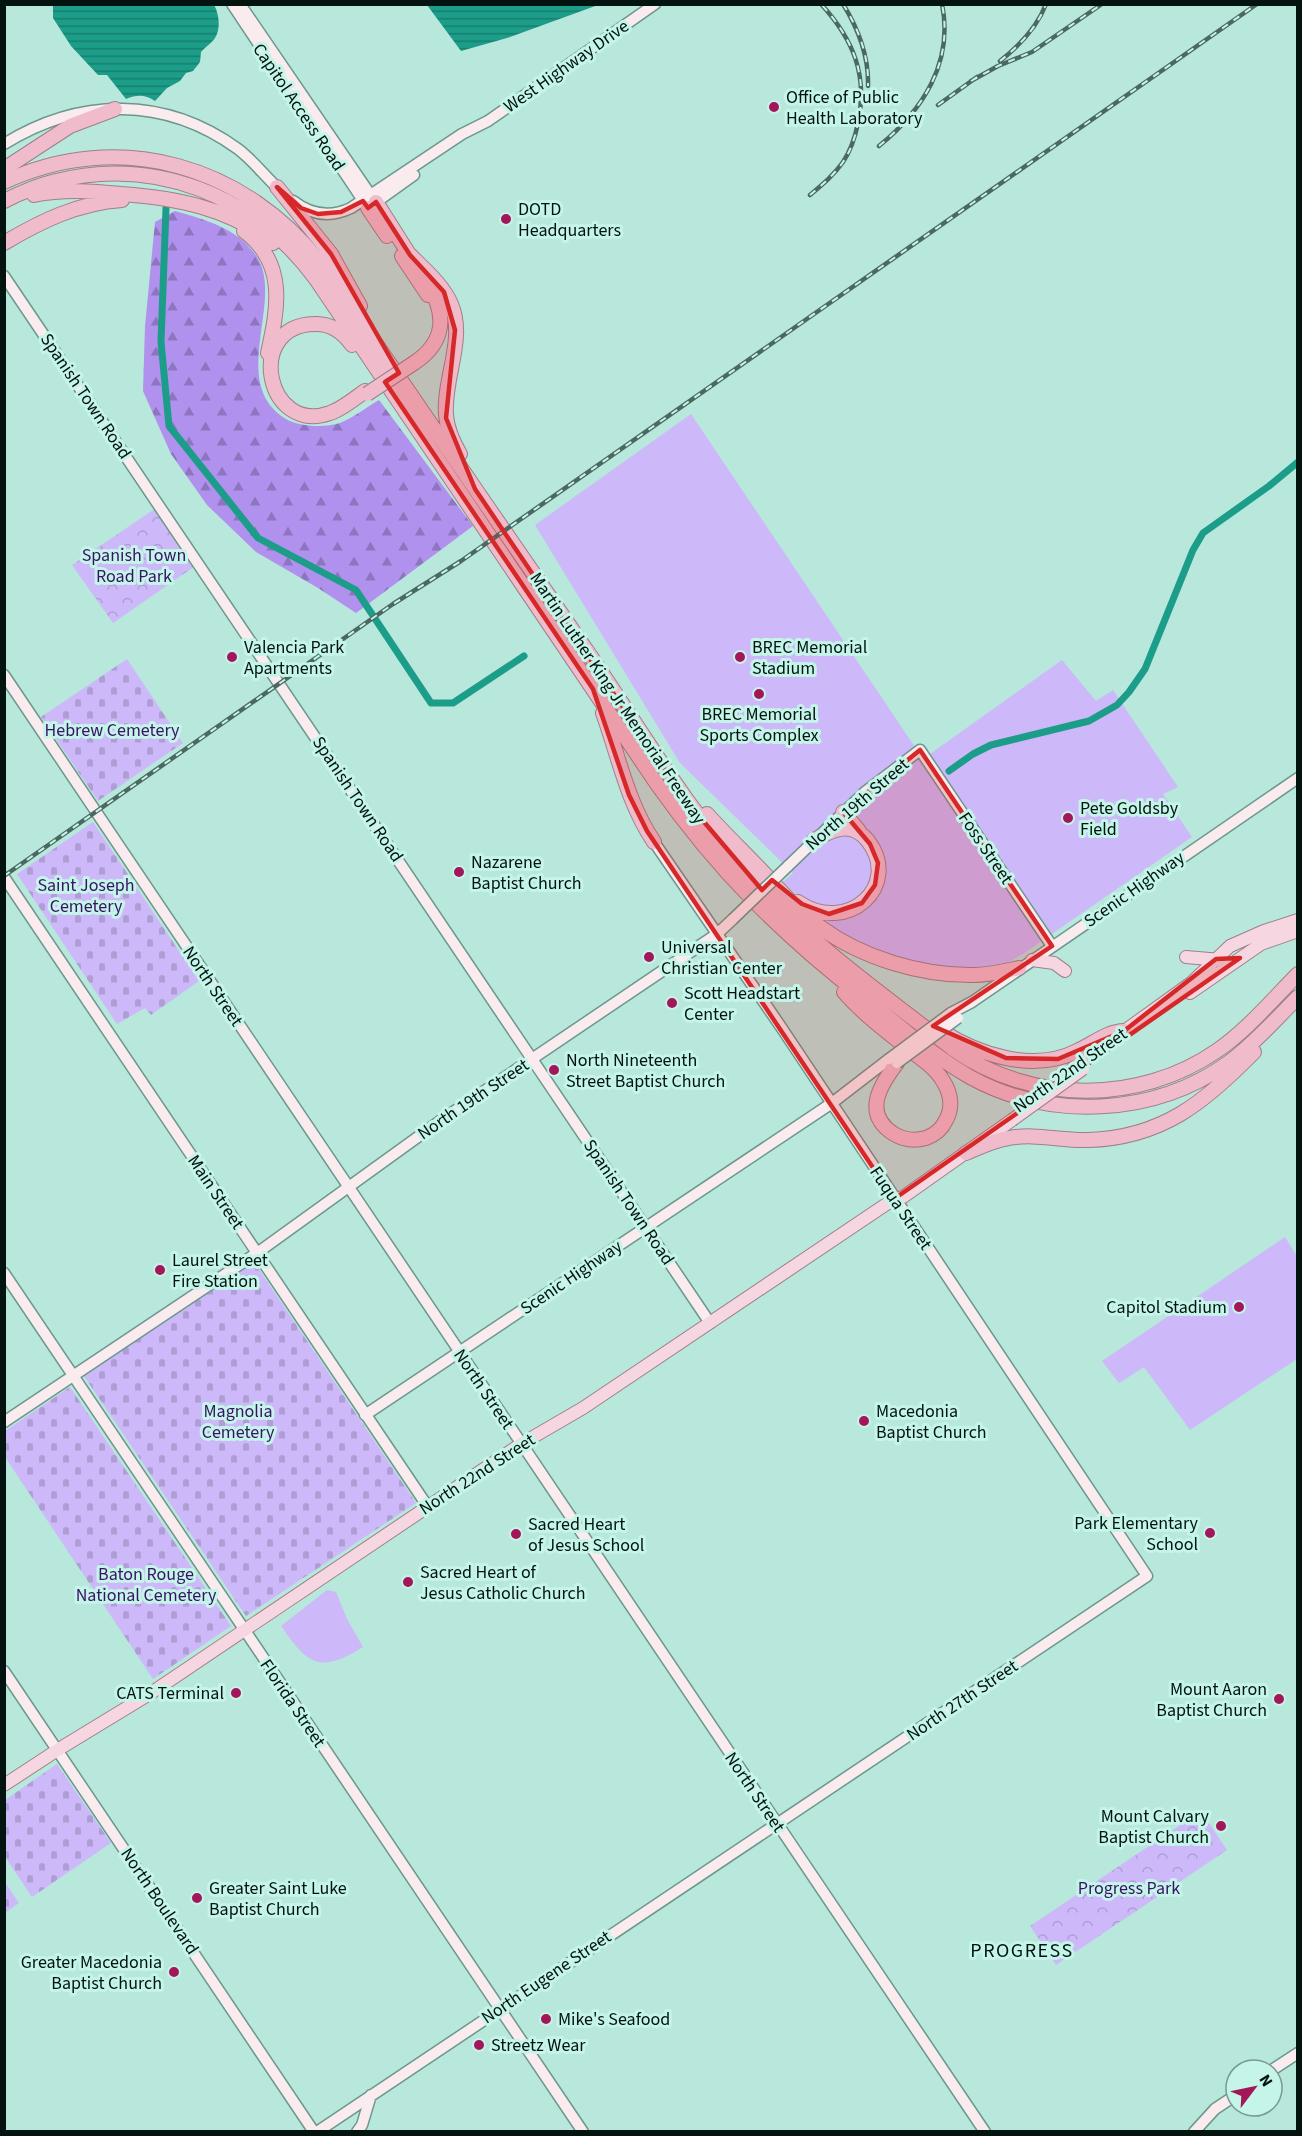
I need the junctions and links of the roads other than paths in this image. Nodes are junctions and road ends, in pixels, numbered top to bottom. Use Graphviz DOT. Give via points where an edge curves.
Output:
graph roads {
  1 [pos="232,4"];
  2 [pos="240,4"];
  3 [pos="655,4"];
  4 [pos="115,109"];
  5 [pos="4,144"];
  6 [pos="4,169"];
  7 [pos="346,176"];
  8 [pos="4,182"];
  9 [pos="277,187"];
  10 [pos="7,199"];
  11 [pos="162,199"];
  12 [pos="369,202"];
  13 [pos="334,214"];
  14 [pos="227,216"];
  15 [pos="4,243"];
  16 [pos="410,255"];
  17 [pos="4,276"];
  18 [pos="316,279"];
  19 [pos="413,361"];
  20 [pos="409,391"];
  21 [pos="366,393"];
  22 [pos="415,427"];
  23 [pos="475,489"];
  24 [pos="4,675"];
  25 [pos="593,689"];
  26 [pos="650,745"];
  27 [pos="920,750"];
  28 [pos="1298,778"];
  29 [pos="843,812"];
  30 [pos="864,836"];
  31 [pos="814,840"];
  32 [pos="654,842"];
  33 [pos="762,871"];
  34 [pos="4,878"];
  35 [pos="1298,920"];
  36 [pos="1298,931"];
  37 [pos="717,934"];
  38 [pos="1052,946"];
  39 [pos="1240,958"];
  40 [pos="1216,959"];
  41 [pos="1032,960"];
  42 [pos="824,967"];
  43 [pos="1019,968"];
  44 [pos="1065,971"];
  45 [pos="1298,974"];
  46 [pos="1198,977"];
  47 [pos="865,980"];
  48 [pos="1298,997"];
  49 [pos="1298,1003"];
  50 [pos="1124,1031"];
  51 [pos="533,1058"];
  52 [pos="893,1061"];
  53 [pos="1078,1069"];
  54 [pos="832,1103"];
  55 [pos="1006,1119"];
  56 [pos="966,1153"];
  57 [pos="348,1187"];
  58 [pos="894,1199"];
  59 [pos="646,1226"];
  60 [pos="256,1252"];
  61 [pos="4,1273"];
  62 [pos="710,1323"];
  63 [pos="459,1352"];
  64 [pos="73,1375"];
  65 [pos="365,1415"];
  66 [pos="4,1422"];
  67 [pos="521,1444"];
  68 [pos="428,1507"];
  69 [pos="1147,1576"];
  70 [pos="244,1630"];
  71 [pos="4,1671"];
  72 [pos="58,1749"];
  73 [pos="4,1785"];
  74 [pos="777,1823"];
  75 [pos="499,2008"];
  76 [pos="1298,2053"];
  77 [pos="1284,2062"];
  78 [pos="371,2095"];
  79 [pos="1224,2103"];
  80 [pos="315,2132"];
  81 [pos="357,2132"];
  82 [pos="583,2132"];
  83 [pos="985,2132"];
  84 [pos="1194,2132"];
  1 -- 7 [label="street, Capitol Access Road"];
  2 -- 12 [label="street, Capitol Access Road"];
  3 -- 12 [label="street, West Highway Drive" via="466,139"];
  4 -- 5 [label="street" via="75,113 32,128"];
  4 -- 6 [label="highway" via="70,126"];
  4 -- 9 [label="street" via="162,114 202,129 247,157"];
  7 -- 12 [label="street, Capitol Access Road"];
  7 -- 13 [label="street" via="348,201"];
  8 -- 20 [label="highway, Martin Luther King Jr Memorial Freeway" via="63,162 111,157 177,166 227,184 275,215 304,243"];
  9 -- 13 [label="street" via="307,210"];
  9 -- 20 [label="highway" via="331,254"];
  10 -- 11 [label="highway" via="68,190"];
  10 -- 18 [label="highway, Martin Luther King Jr Memorial Freeway" via="51,182 93,175 137,174 176,181 217,196 255,217 289,246"];
  11 -- 14 [label="highway"];
  11 -- 15 [label="highway" via="111,201 77,208"];
  12 -- 13 [label="street, West Highway Drive"];
  12 -- 16 [label="highway"];
  12 -- 19 [label="highway" via="434,308 433,337"];
  14 -- 18 [label="highway" via="260,233"];
  14 -- 21 [label="highway" via="256,241 273,273 278,302 266,372 277,403 295,416 321,419 341,412"];
  16 -- 19 [label="highway" via="437,299 441,316 435,343"];
  16 -- 23 [label="highway" via="444,292 453,310 455,330 446,418"];
  17 -- 51 [label="street, Spanish Town Road"];
  18 -- 22 [label="highway, Martin Luther King Jr Memorial Freeway"];
  19 -- 21 [label="highway, bridge"];
  20 -- 23 [label="highway, Martin Luther King Jr Memorial Freeway"];
  21 -- 22 [label="highway" via="330,413 311,415 297,411 282,401 271,382 275,347 287,333 302,326 318,324 338,330"];
  22 -- 25 [label="highway, Martin Luther King Jr Memorial Freeway"];
  23 -- 26 [label="highway, Martin Luther King Jr Memorial Freeway"];
  24 -- 57 [label="street, North Street"];
  25 -- 32 [label="highway" via="629,795"];
  25 -- 42 [label="highway, Martin Luther King Jr Memorial Freeway" via="663,793 720,866 774,923"];
  26 -- 33 [label="highway" via="708,815"];
  26 -- 47 [label="highway, Martin Luther King Jr Memorial Freeway" via="687,802 736,862 802,928"];
  27 -- 29 [label="street, North 19th Street"];
  27 -- 38 [label="street, Foss Street"];
  28 -- 38 [label="street, Scenic Highway"];
  29 -- 30 [label="highway"];
  29 -- 31 [label="street, North 19th Street"];
  30 -- 31 [label="highway" via="845,828"];
  30 -- 33 [label="highway" via="877,857 877,880 865,900 846,912 829,914 811,909"];
  31 -- 37 [label="street, North 19th Street, bridge"];
  32 -- 37 [label="street, Fuqua Street"];
  33 -- 43 [label="highway" via="819,926 876,957 920,969 965,975"];
  34 -- 60 [label="street, Main Street"];
  35 -- 40 [label="main road, North 22nd Street" via="1244,939"];
  36 -- 39 [label="main road, North 22nd Street" via="1272,939"];
  37 -- 51 [label="street, North 19th Street"];
  37 -- 54 [label="street, Fuqua Street"];
  38 -- 41 [label="street, Scenic Highway"];
  39 -- 40 [label="main road"];
  39 -- 53 [label="main road, North 22nd Street"];
  40 -- 46 [label="main road, North 22nd Street"];
  40 -- 46 [label="main road" via="1188,957 1198,968"];
  41 -- 43 [label="street, Scenic Highway"];
  41 -- 44 [label="main road" via="1054,963"];
  42 -- 48 [label="highway, Martin Luther King Jr Memorial Freeway" via="972,1078 1017,1096 1071,1106 1146,1100 1196,1082 1238,1055"];
  42 -- 52 [label="highway" via="860,1008 930,1065 944,1082 950,1112 941,1128 927,1137 899,1136 880,1118 879,1091"];
  43 -- 52 [label="street, Scenic Highway, bridge" via="972,1002 964,1013 955,1015"];
  45 -- 47 [label="highway, Martin Luther King Jr Memorial Freeway" via="1244,1029 1194,1065 1132,1087 1089,1091 1037,1086 980,1065 953,1049"];
  46 -- 50 [label="main road, North 22nd Street"];
  47 -- 50 [label="highway" via="958,1040 1021,1061 1058,1059"];
  49 -- 56 [label="highway" via="1224,1082 1198,1104 1169,1120 1111,1138 1017,1137"];
  50 -- 53 [label="main road, North 22nd Street"];
  51 -- 57 [label="street, North 19th Street"];
  51 -- 59 [label="street, Spanish Town Road"];
  52 -- 54 [label="street, Scenic Highway"];
  53 -- 55 [label="main road, North 22nd Street, bridge"];
  54 -- 58 [label="street, Fuqua Street"];
  54 -- 59 [label="street, Scenic Highway"];
  55 -- 56 [label="main road, North 22nd Street"];
  55 -- 58 [label="main road, North 22nd Street" via="903,1188"];
  56 -- 58 [label="main road, North 22nd Street" via="903,1197"];
  57 -- 60 [label="street, North 19th Street"];
  57 -- 63 [label="street, North Street"];
  58 -- 62 [label="main road, North 22nd Street"];
  58 -- 69 [label="street, Fuqua Street"];
  59 -- 62 [label="street, Spanish Town Road"];
  59 -- 63 [label="street, Scenic Highway"];
  60 -- 64 [label="street, North 19th Street"];
  60 -- 65 [label="street, Main Street"];
  61 -- 64 [label="street, Florida Street"];
  62 -- 67 [label="main road, North 22nd Street" via="583,1408"];
  63 -- 65 [label="street, Scenic Highway"];
  63 -- 67 [label="street, North Street"];
  64 -- 66 [label="street, North 19th Street"];
  64 -- 70 [label="street, Florida Street"];
  65 -- 68 [label="street, Main Street"];
  67 -- 68 [label="main road, North 22nd Street"];
  67 -- 74 [label="street, North Street"];
  68 -- 70 [label="main road, North 22nd Street"];
  69 -- 74 [label="street, North 27th Street"];
  70 -- 72 [label="main road, North 22nd Street"];
  70 -- 75 [label="street, Florida Street"];
  71 -- 72 [label="street, North Boulevard"];
  72 -- 73 [label="main road, North 22nd Street"];
  72 -- 80 [label="street, North Boulevard"];
  74 -- 75 [label="street, North Eugene Street"];
  74 -- 83 [label="street, North Street"];
  75 -- 78 [label="street, North Eugene Street"];
  75 -- 82 [label="street, Florida Street"];
  76 -- 77 [label="street"];
  78 -- 80 [label="street, North Eugene Street"];
  78 -- 81 [label="street"];
  79 -- 84 [label="street"];
}
